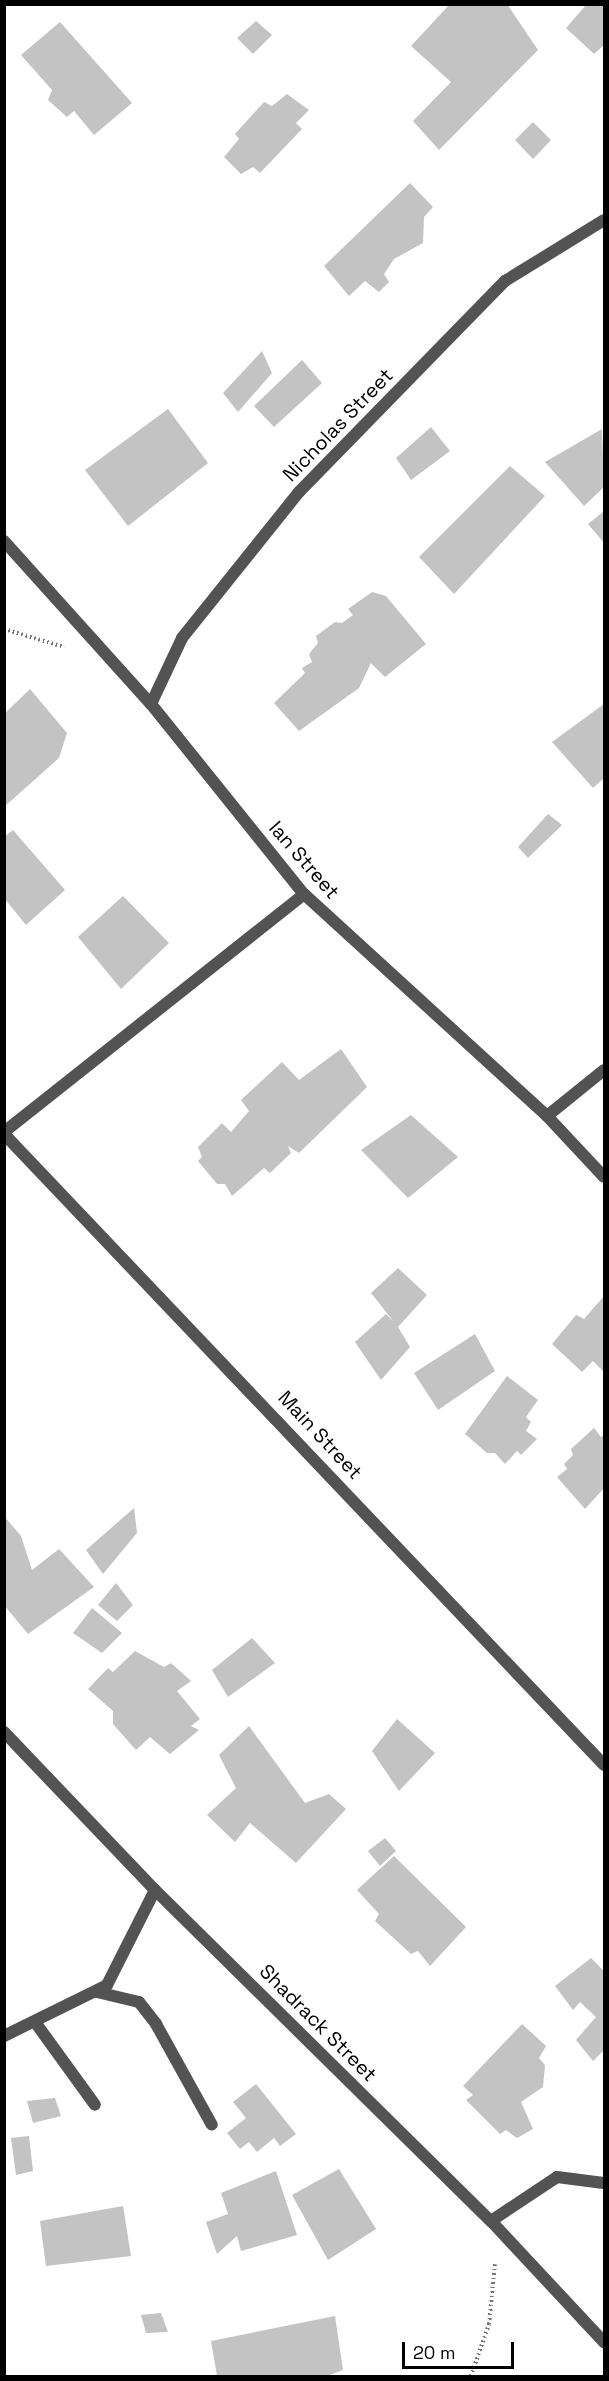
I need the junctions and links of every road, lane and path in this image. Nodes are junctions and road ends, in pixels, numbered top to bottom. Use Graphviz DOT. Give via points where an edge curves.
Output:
graph roads {
  1 [pos="604,220"];
  2 [pos="4,541"];
  3 [pos="151,704"];
  4 [pos="303,894"];
  5 [pos="604,1071"];
  6 [pos="547,1116"];
  7 [pos="4,1133"];
  8 [pos="604,1177"];
  9 [pos="4,1732"];
  10 [pos="604,1765"];
  11 [pos="155,1890"];
  12 [pos="97,1992"];
  13 [pos="35,2022"];
  14 [pos="4,2036"];
  15 [pos="95,2105"];
  16 [pos="213,2125"];
  17 [pos="604,2183"];
  18 [pos="491,2221"];
  19 [pos="604,2342"];
  20 [pos="471,2376"];
  1 -- 3 [label="street, Nicholas Street" via="505,280 299,492 182,638"];
  2 -- 3 [label="street, Ian Street"];
  3 -- 4 [label="street, Ian Street"];
  4 -- 6 [label="street, Ian Street"];
  4 -- 7 [label="street"];
  5 -- 6 [label="street"];
  6 -- 8 [label="street, Ian Street"];
  7 -- 10 [label="street, Main Street"];
  9 -- 11 [label="street, Shadrack Street"];
  11 -- 12 [label="street" via="107,1985"];
  11 -- 18 [label="street, Shadrack Street"];
  12 -- 13 [label="street"];
  12 -- 16 [label="street" via="139,2002 156,2024"];
  13 -- 14 [label="street"];
  13 -- 15 [label="street"];
  17 -- 18 [label="street" via="558,2177"];
  18 -- 19 [label="street, Shadrack Street"];
  18 -- 20 [label="path" via="495,2270 489,2324"];
}
